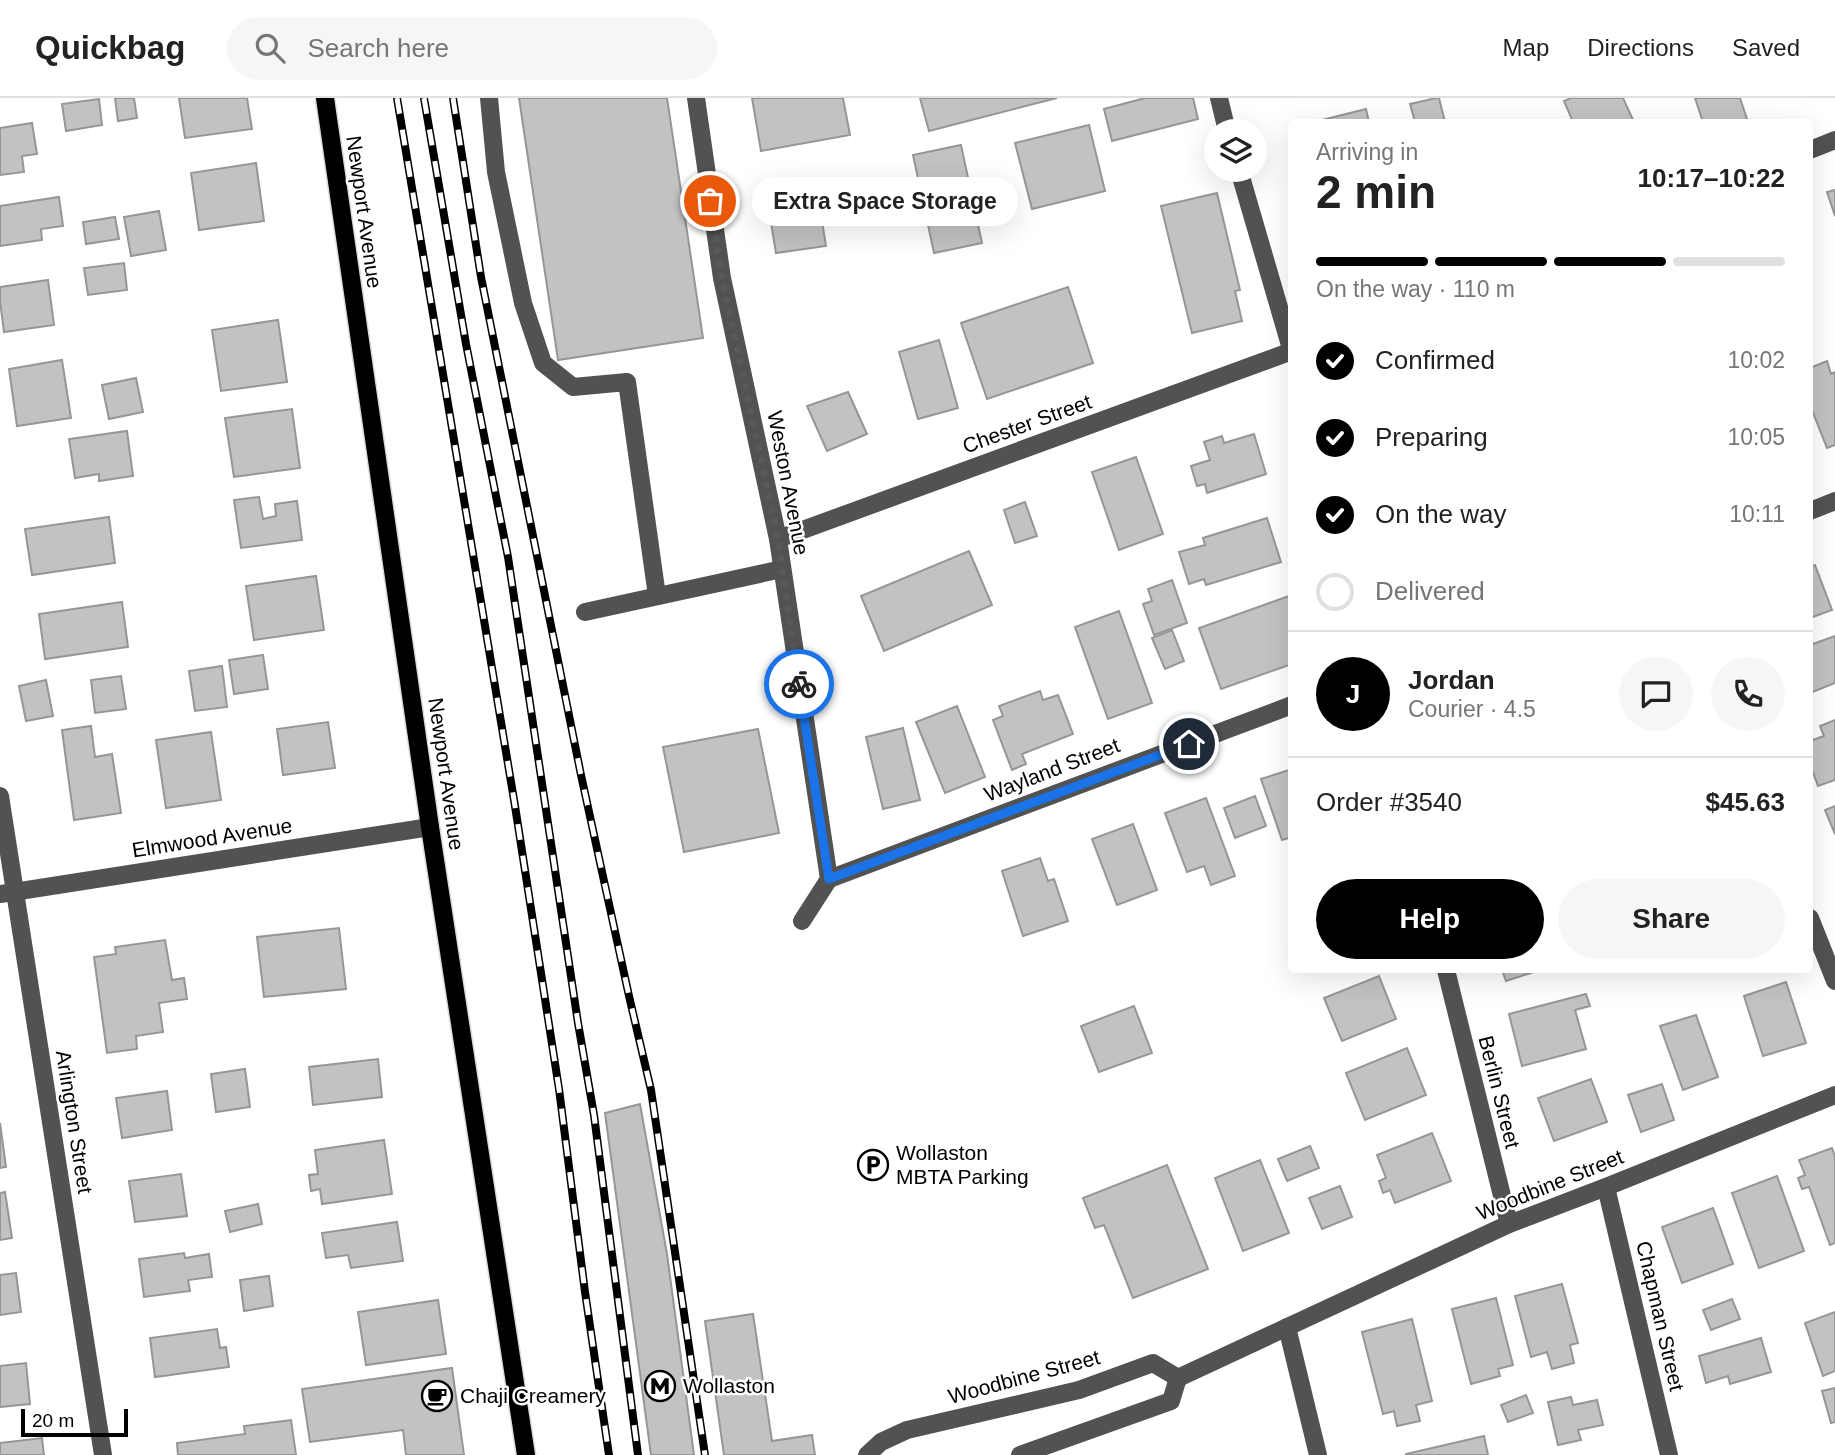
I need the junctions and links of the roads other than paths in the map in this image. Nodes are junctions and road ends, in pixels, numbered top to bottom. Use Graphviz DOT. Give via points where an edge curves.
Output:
graph roads {
  1 [pos="325,98"];
  2 [pos="489,98"];
  3 [pos="696,98"];
  4 [pos="1219,98"];
  5 [pos="1224,119"];
  6 [pos="1835,140"];
  7 [pos="1813,149"];
  8 [pos="1242,182"];
  9 [pos="1288,341"];
  10 [pos="1288,352"];
  11 [pos="1835,501"];
  12 [pos="1813,510"];
  13 [pos="778,539"];
  14 [pos="782,569"];
  15 [pos="656,596"];
  16 [pos="585,612"];
  17 [pos="1288,707"];
  18 [pos="0,796"];
  19 [pos="430,827"];
  20 [pos="829,879"];
  21 [pos="7,893"];
  22 [pos="802,921"];
  23 [pos="1813,926"];
  24 [pos="1447,973"];
  25 [pos="1835,981"];
  26 [pos="1835,1095"];
  27 [pos="1606,1187"];
  28 [pos="1509,1224"];
  29 [pos="1287,1327"];
  30 [pos="1178,1378"];
  31 [pos="103,1455"];
  32 [pos="526,1455"];
  33 [pos="867,1455"];
  34 [pos="1020,1455"];
  35 [pos="1318,1455"];
  36 [pos="1669,1455"];
  1 -- 19 [label="main road, Newport Avenue"];
  2 -- 15 [label="street" via="496,172 523,303 544,363 573,387 627,382"];
  3 -- 13 [label="street, Weston Avenue" via="722,278"];
  4 -- 5 [label="street"];
  6 -- 7 [label="street"];
  8 -- 9 [label="street"];
  10 -- 13 [label="street, Chester Street"];
  11 -- 12 [label="street"];
  13 -- 14 [label="street, Weston Avenue"];
  14 -- 15 [label="street"];
  14 -- 20 [label="street, Weston Avenue"];
  15 -- 16 [label="street"];
  17 -- 20 [label="street, Wayland Street"];
  18 -- 21 [label="street, Arlington Street"];
  19 -- 21 [label="street, Elmwood Avenue"];
  19 -- 32 [label="main road, Newport Avenue"];
  20 -- 22 [label="street"];
  21 -- 31 [label="street, Arlington Street"];
  23 -- 25 [label="street"];
  24 -- 28 [label="street, Berlin Street"];
  26 -- 27 [label="street, Woodbine Street"];
  27 -- 28 [label="street, Woodbine Street"];
  27 -- 36 [label="street, Chapman Street"];
  28 -- 29 [label="street, Woodbine Street"];
  29 -- 30 [label="street, Woodbine Street"];
  29 -- 35 [label="street"];
  30 -- 33 [label="street, Woodbine Street" via="1153,1363 1079,1390 907,1430 881,1442"];
  30 -- 34 [label="street" via="1171,1401"];
}
